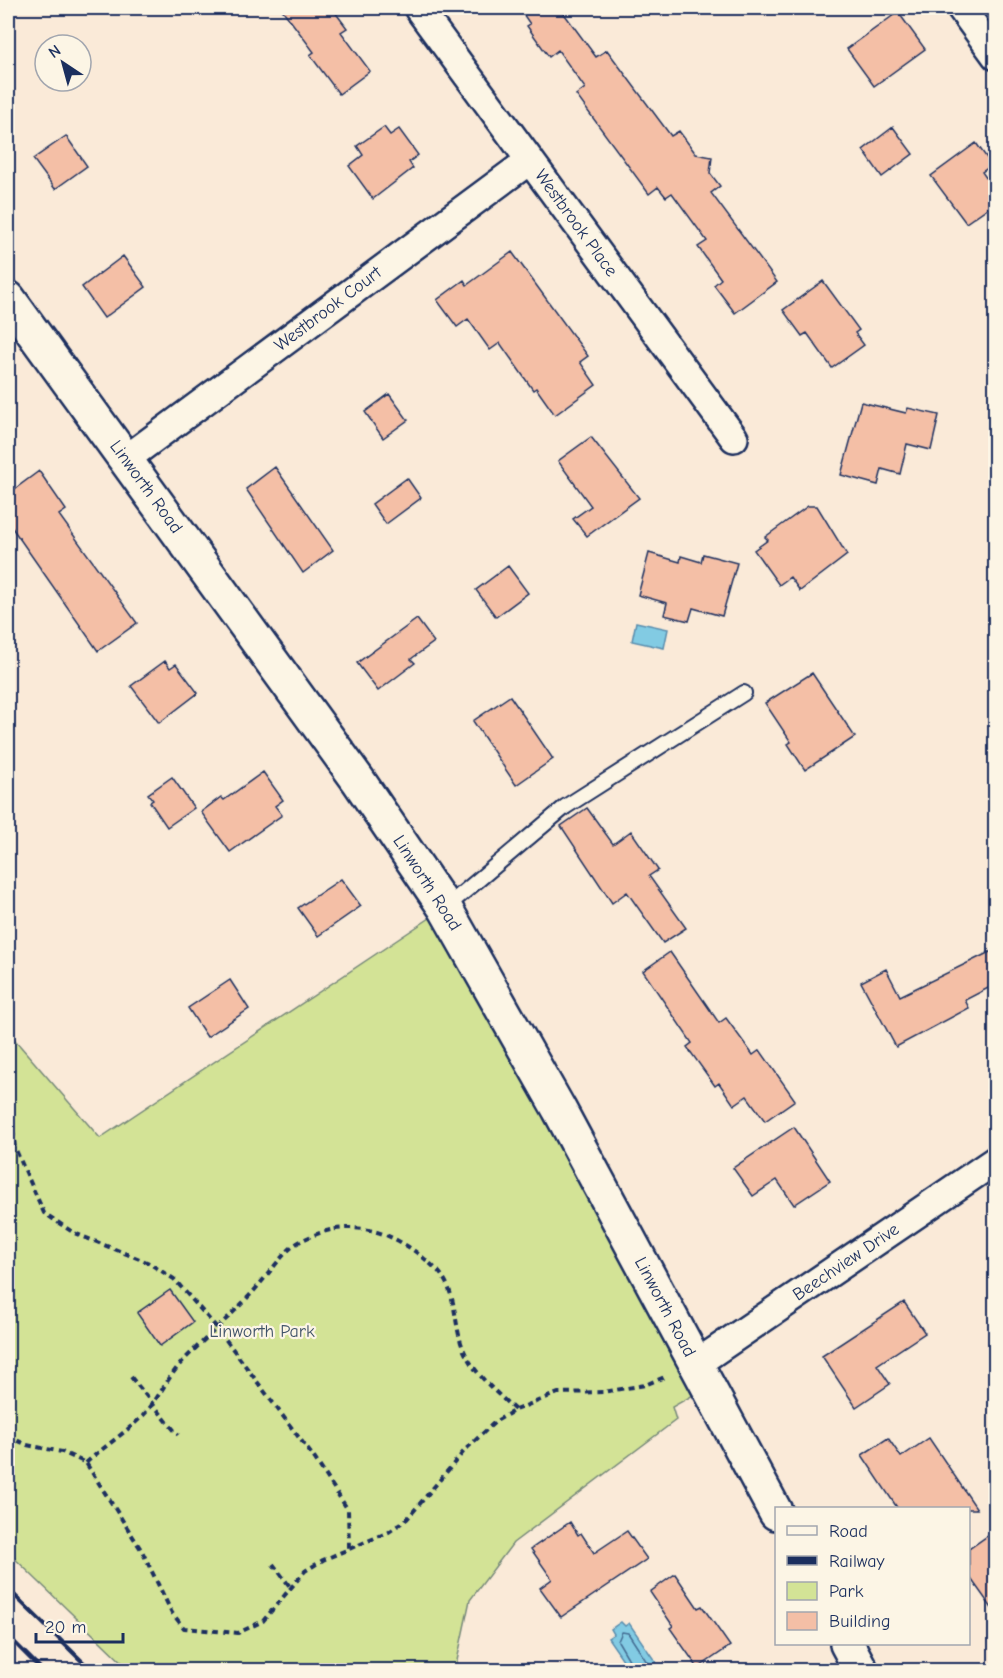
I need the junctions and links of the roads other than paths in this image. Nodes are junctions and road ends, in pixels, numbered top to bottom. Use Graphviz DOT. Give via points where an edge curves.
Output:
graph roads {
  1 [pos="418,8"];
  2 [pos="960,8"];
  3 [pos="996,56"];
  4 [pos="530,160"];
  5 [pos="8,298"];
  6 [pos="734,438"];
  7 [pos="126,459"];
  8 [pos="744,693"];
  9 [pos="445,908"];
  10 [pos="996,1160"];
  11 [pos="696,1364"];
  12 [pos="775,1509"];
  13 [pos="848,1645"];
  14 [pos="861,1671"];
  1 -- 4 [label="street, Westbrook Place"];
  2 -- 3 [label="street"];
  4 -- 6 [label="street, Westbrook Place"];
  4 -- 7 [label="street, Westbrook Court"];
  5 -- 7 [label="main road, Linworth Road"];
  7 -- 9 [label="main road, Linworth Road" via="358,780"];
  8 -- 9 [label="lane" via="565,807"];
  9 -- 11 [label="main road, Linworth Road"];
  10 -- 11 [label="street, Beechview Drive"];
  11 -- 12 [label="main road, Linworth Road"];
  13 -- 14 [label="main road"];
}
